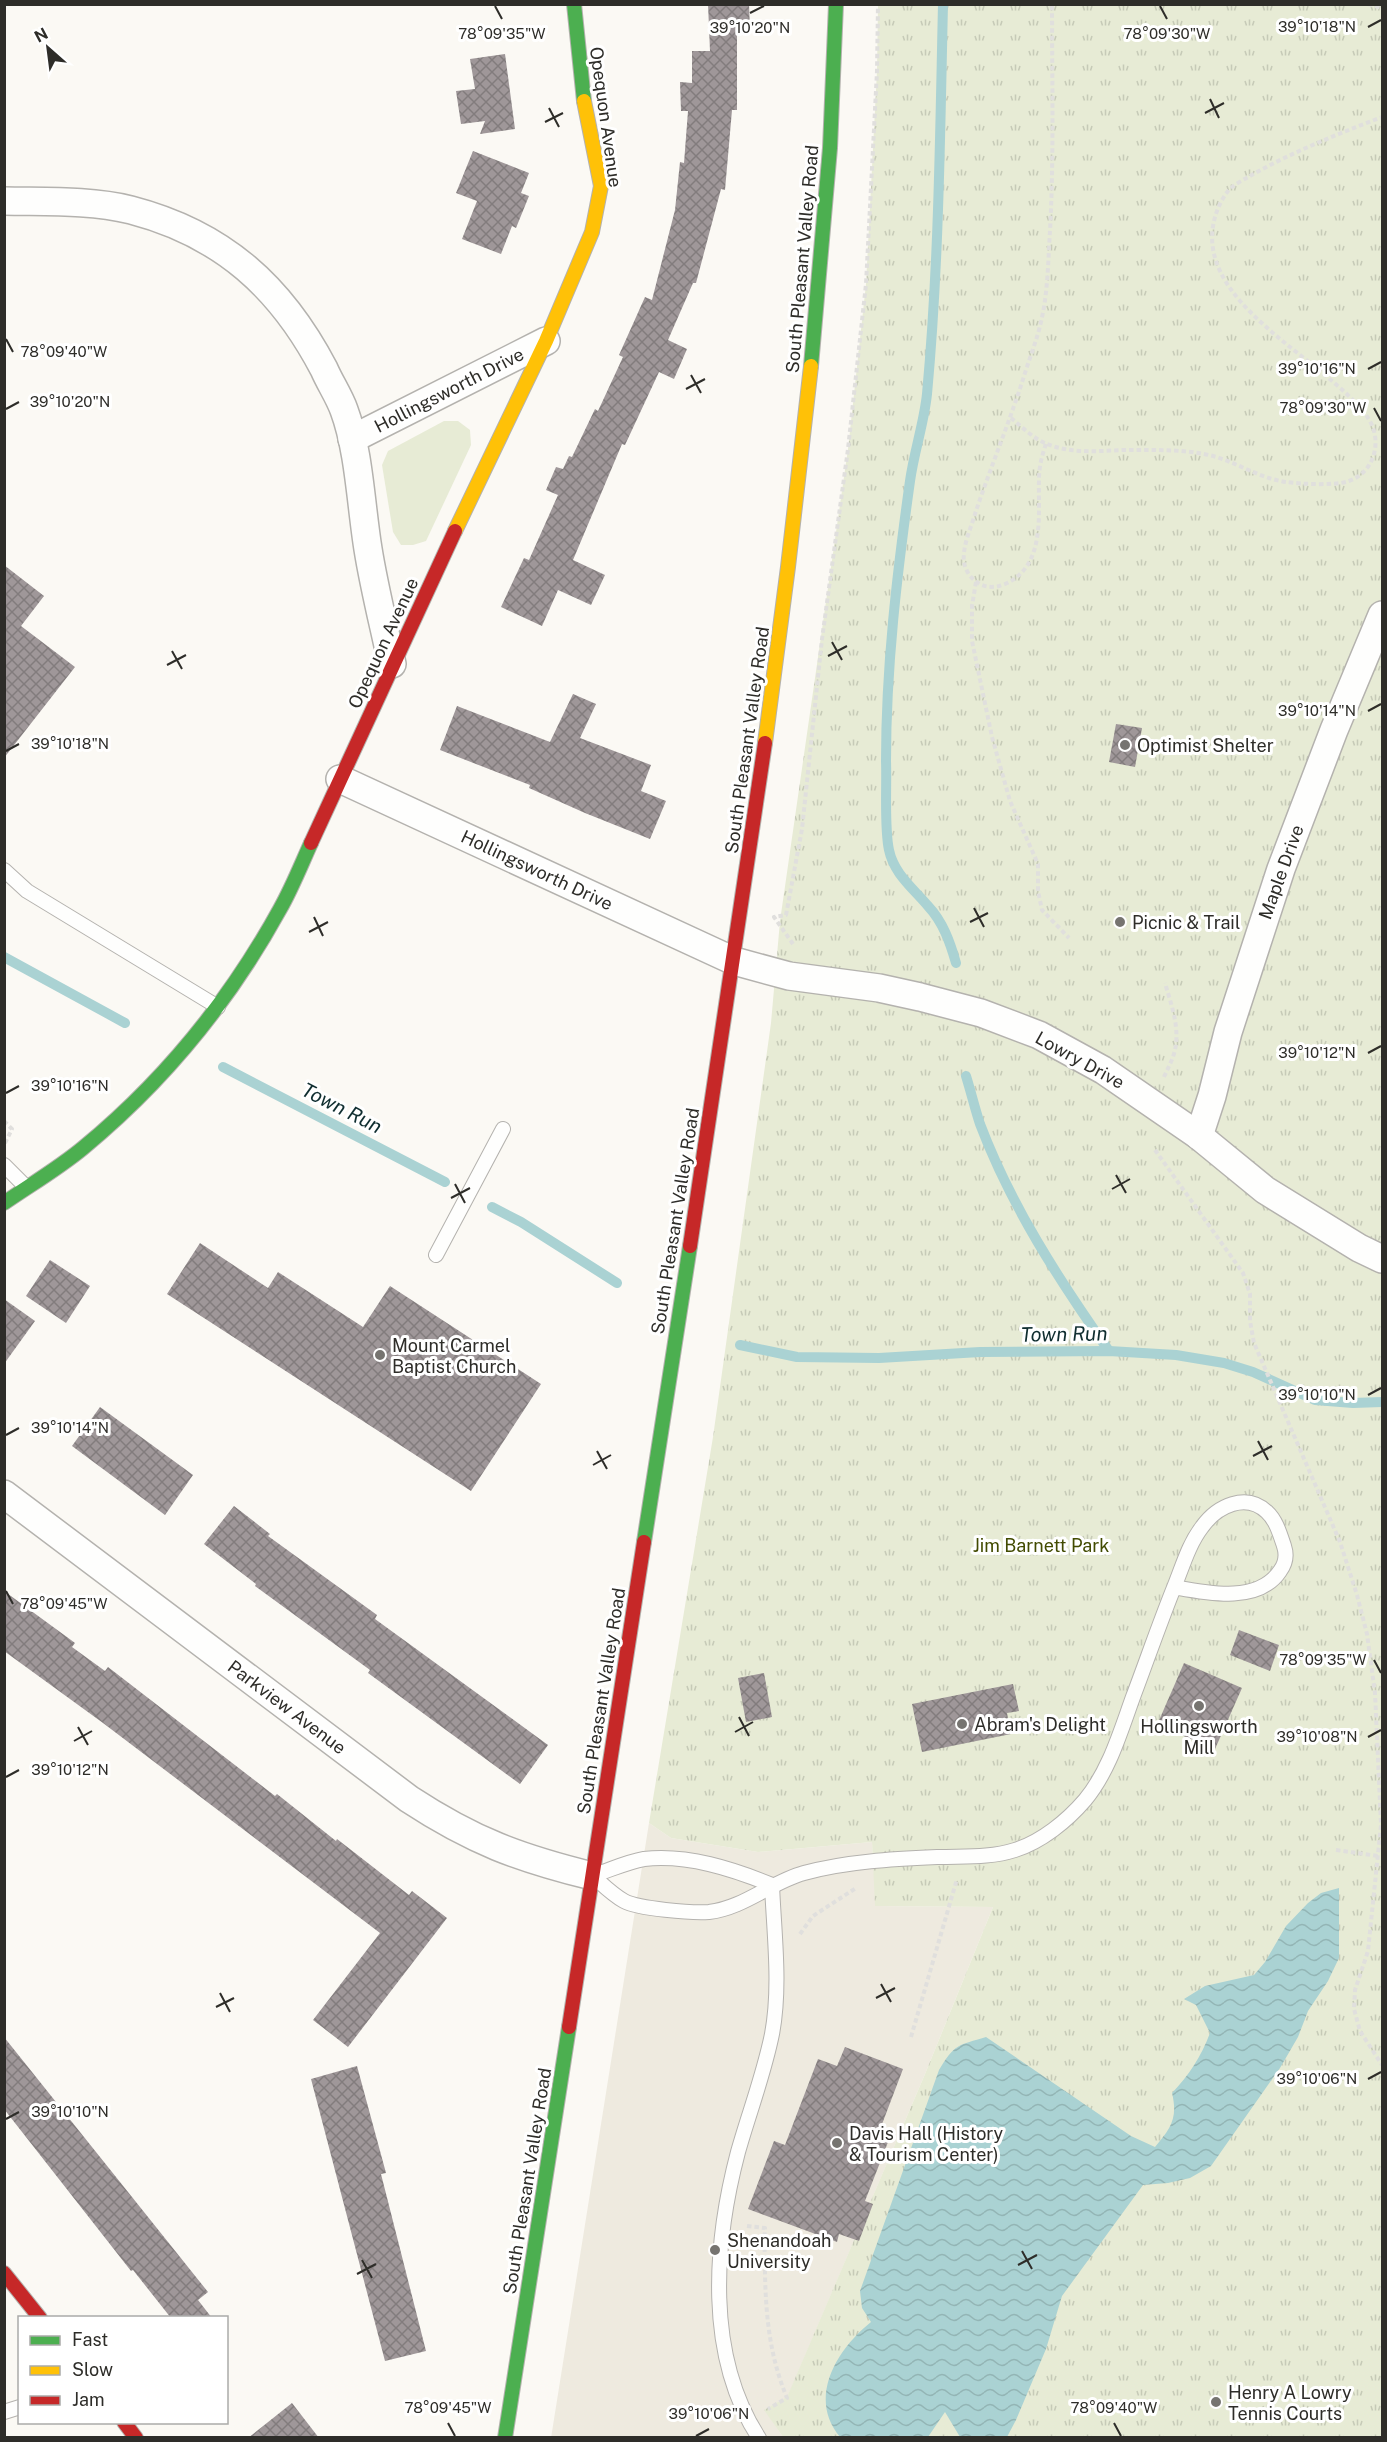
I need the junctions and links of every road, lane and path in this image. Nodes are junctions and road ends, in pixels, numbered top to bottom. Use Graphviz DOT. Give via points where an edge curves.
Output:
graph roads {
  1 [pos="574,4"];
  2 [pos="836,4"];
  3 [pos="878,4"];
  4 [pos="1052,4"];
  5 [pos="1368,4"];
  6 [pos="1383,8"];
  7 [pos="1383,117"];
  8 [pos="4,201"];
  9 [pos="546,341"];
  10 [pos="1011,418"];
  11 [pos="352,439"];
  12 [pos="1046,444"];
  13 [pos="976,582"];
  14 [pos="1383,615"];
  15 [pos="392,664"];
  16 [pos="340,779"];
  17 [pos="4,870"];
  18 [pos="1069,938"];
  19 [pos="793,944"];
  20 [pos="734,961"];
  21 [pos="1165,982"];
  22 [pos="218,1006"];
  23 [pos="1164,1077"];
  24 [pos="4,1121"];
  25 [pos="503,1129"];
  26 [pos="1198,1136"];
  27 [pos="4,1144"];
  28 [pos="1155,1150"];
  29 [pos="4,1165"];
  30 [pos="27,1189"];
  31 [pos="4,1203"];
  32 [pos="436,1255"];
  33 [pos="1383,1259"];
  34 [pos="4,1494"];
  35 [pos="1174,1587"];
  36 [pos="1336,1850"];
  37 [pos="965,1856"];
  38 [pos="1378,1856"];
  39 [pos="592,1876"];
  40 [pos="864,1884"];
  41 [pos="772,1885"];
  42 [pos="796,1941"];
  43 [pos="911,2037"];
  44 [pos="1383,2065"];
  45 [pos="744,2225"];
  46 [pos="4,2273"];
  47 [pos="18,2290"];
  48 [pos="4,2302"];
  49 [pos="38,2316"];
  50 [pos="771,2419"];
  51 [pos="126,2424"];
  52 [pos="136,2438"];
  53 [pos="505,2438"];
  54 [pos="759,2438"];
  1 -- 9 [label="main road, Opequon Avenue" via="584,96 601,186 592,232"];
  2 -- 20 [label="main road, South Pleasant Valley Road" via="828,192 801,461"];
  3 -- 19 [label="path" via="866,284 849,437 802,829 786,915 774,917"];
  4 -- 10 [label="path" via="1048,265 1041,324"];
  5 -- 6 [label="path"];
  7 -- 12 [label="path" via="1244,180 1228,191 1212,231 1216,261 1238,298 1269,332 1338,385 1369,419 1376,437 1375,453 1368,467 1347,482 1287,482 1266,478 1211,456 1183,451 1088,452"];
  8 -- 11 [label="street, Hollingsworth Drive" via="93,204 131,210 214,243 242,262 277,297 308,338 344,410"];
  9 -- 11 [label="street, Hollingsworth Drive"];
  9 -- 15 [label="main road, Opequon Avenue"];
  10 -- 12 [label="path"];
  10 -- 13 [label="path" via="967,541 964,561"];
  11 -- 15 [label="street, Hollingsworth Drive" via="368,552"];
  12 -- 13 [label="path" via="1040,461 1039,533 1031,558 1010,582 988,587"];
  13 -- 18 [label="path" via="972,641 992,737 1010,801 1038,864 1042,910"];
  14 -- 26 [label="street, Maple Drive" via="1281,869"];
  15 -- 16 [label="main road, Opequon Avenue"];
  16 -- 20 [label="street, Hollingsworth Drive"];
  16 -- 22 [label="main road, Opequon Avenue" via="281,908"];
  17 -- 22 [label="lane" via="27,891"];
  20 -- 26 [label="street, Lowry Drive" via="789,976 879,988 981,1013 1074,1052"];
  20 -- 39 [label="main road, South Pleasant Valley Road"];
  21 -- 23 [label="path" via="1175,1020 1175,1049"];
  22 -- 30 [label="main road, Opequon Avenue" via="149,1088 82,1149"];
  24 -- 27 [label="path" via="12,1129"];
  25 -- 32 [label="lane"];
  26 -- 33 [label="street, Lowry Drive" via="1265,1190"];
  28 -- 38 [label="path" via="1243,1273 1250,1294 1254,1342 1340,1542 1357,1595 1375,1693 1381,1824"];
  29 -- 30 [label="lane"];
  30 -- 31 [label="main road, Opequon Avenue"];
  34 -- 39 [label="street, Parkview Avenue" via="436,1817 511,1854"];
  35 -- 35 [label="lane" via="1188,1551 1212,1515 1233,1503 1252,1503 1268,1512 1286,1552 1285,1565 1265,1586 1213,1594"];
  35 -- 37 [label="lane" via="1118,1741 1085,1800 1036,1841 997,1855"];
  36 -- 38 [label="path"];
  37 -- 41 [label="lane" via="858,1863 804,1873"];
  37 -- 43 [label="path"];
  38 -- 44 [label="path" via="1368,1951 1355,1990 1354,2010 1360,2031"];
  39 -- 41 [label="lane" via="643,1860 666,1859 739,1871"];
  39 -- 41 [label="lane" via="635,1905 709,1912 746,1900"];
  39 -- 53 [label="main road, South Pleasant Valley Road"];
  40 -- 42 [label="path" via="813,1916"];
  41 -- 54 [label="lane" via="772,2035 728,2198 719,2274 728,2364 738,2398"];
  45 -- 50 [label="path" via="765,2228 770,2349 787,2398 764,2410"];
  46 -- 47 [label="main road"];
  47 -- 48 [label="lane"];
  47 -- 49 [label="main road"];
  51 -- 52 [label="main road"];
}
